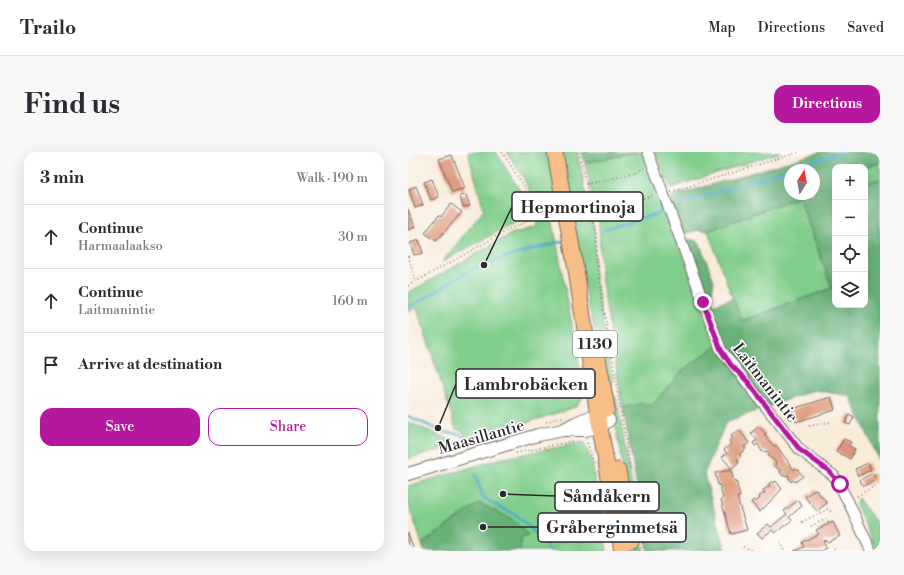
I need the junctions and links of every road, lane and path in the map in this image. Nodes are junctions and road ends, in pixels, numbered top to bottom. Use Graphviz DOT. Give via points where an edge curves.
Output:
graph roads {
  1 [pos="502,152"];
  2 [pos="555,152"];
  3 [pos="579,152"];
  4 [pos="648,152"];
  5 [pos="799,152"];
  6 [pos="653,165"];
  7 [pos="586,184"];
  8 [pos="665,194"];
  9 [pos="590,199"];
  10 [pos="573,204"];
  11 [pos="555,207"];
  12 [pos="592,207"];
  13 [pos="531,215"];
  14 [pos="408,256"];
  15 [pos="576,270"];
  16 [pos="416,281"];
  17 [pos="408,286"];
  18 [pos="611,392"];
  19 [pos="566,416"];
  20 [pos="831,422"];
  21 [pos="541,424"];
  22 [pos="809,426"];
  23 [pos="593,429"];
  24 [pos="563,430"];
  25 [pos="575,440"];
  26 [pos="515,453"];
  27 [pos="595,470"];
  28 [pos="408,474"];
  29 [pos="631,475"];
  30 [pos="880,483"];
  31 [pos="848,501"];
  32 [pos="831,512"];
  33 [pos="802,522"];
  34 [pos="829,524"];
  35 [pos="811,526"];
  36 [pos="642,536"];
  37 [pos="780,542"];
  38 [pos="743,547"];
  39 [pos="622,551"];
  40 [pos="632,551"];
  41 [pos="644,551"];
  42 [pos="755,551"];
  43 [pos="784,551"];
  44 [pos="872,551"];
  1 -- 13 [label="path" via="525,188"];
  2 -- 15 [label="main road, 1130"];
  3 -- 7 [label="path"];
  4 -- 6 [label="street, Laitmanintie"];
  5 -- 8 [label="path"];
  6 -- 7 [label="path" via="636,173"];
  6 -- 8 [label="street, Laitmanintie"];
  7 -- 9 [label="path"];
  8 -- 12 [label="path"];
  8 -- 31 [label="street, Laitmanintie" via="721,350 800,450 834,476"];
  9 -- 10 [label="path"];
  9 -- 12 [label="path"];
  11 -- 13 [label="path"];
  12 -- 18 [label="path" via="597,236 596,260"];
  13 -- 16 [label="path" via="526,222 510,228"];
  14 -- 16 [label="path"];
  15 -- 18 [label="main road, 1130" via="602,376"];
  15 -- 23 [label="main road, 1130"];
  16 -- 17 [label="path"];
  18 -- 23 [label="main road, 1130"];
  18 -- 29 [label="path"];
  19 -- 21 [label="path"];
  20 -- 22 [label="path"];
  23 -- 24 [label="street, Maasillantie"];
  23 -- 24 [label="street, Maasillantie" via="583,419"];
  23 -- 27 [label="path"];
  23 -- 39 [label="main road, 1130"];
  23 -- 40 [label="main road, 1130"];
  24 -- 28 [label="street, Maasillantie"];
  25 -- 26 [label="path"];
  30 -- 31 [label="path"];
  31 -- 44 [label="street, Laitmanintie"];
  32 -- 33 [label="path" via="828,509"];
  34 -- 35 [label="path" via="826,519"];
  36 -- 41 [label="path"];
  37 -- 43 [label="path"];
  38 -- 42 [label="path"];
}
